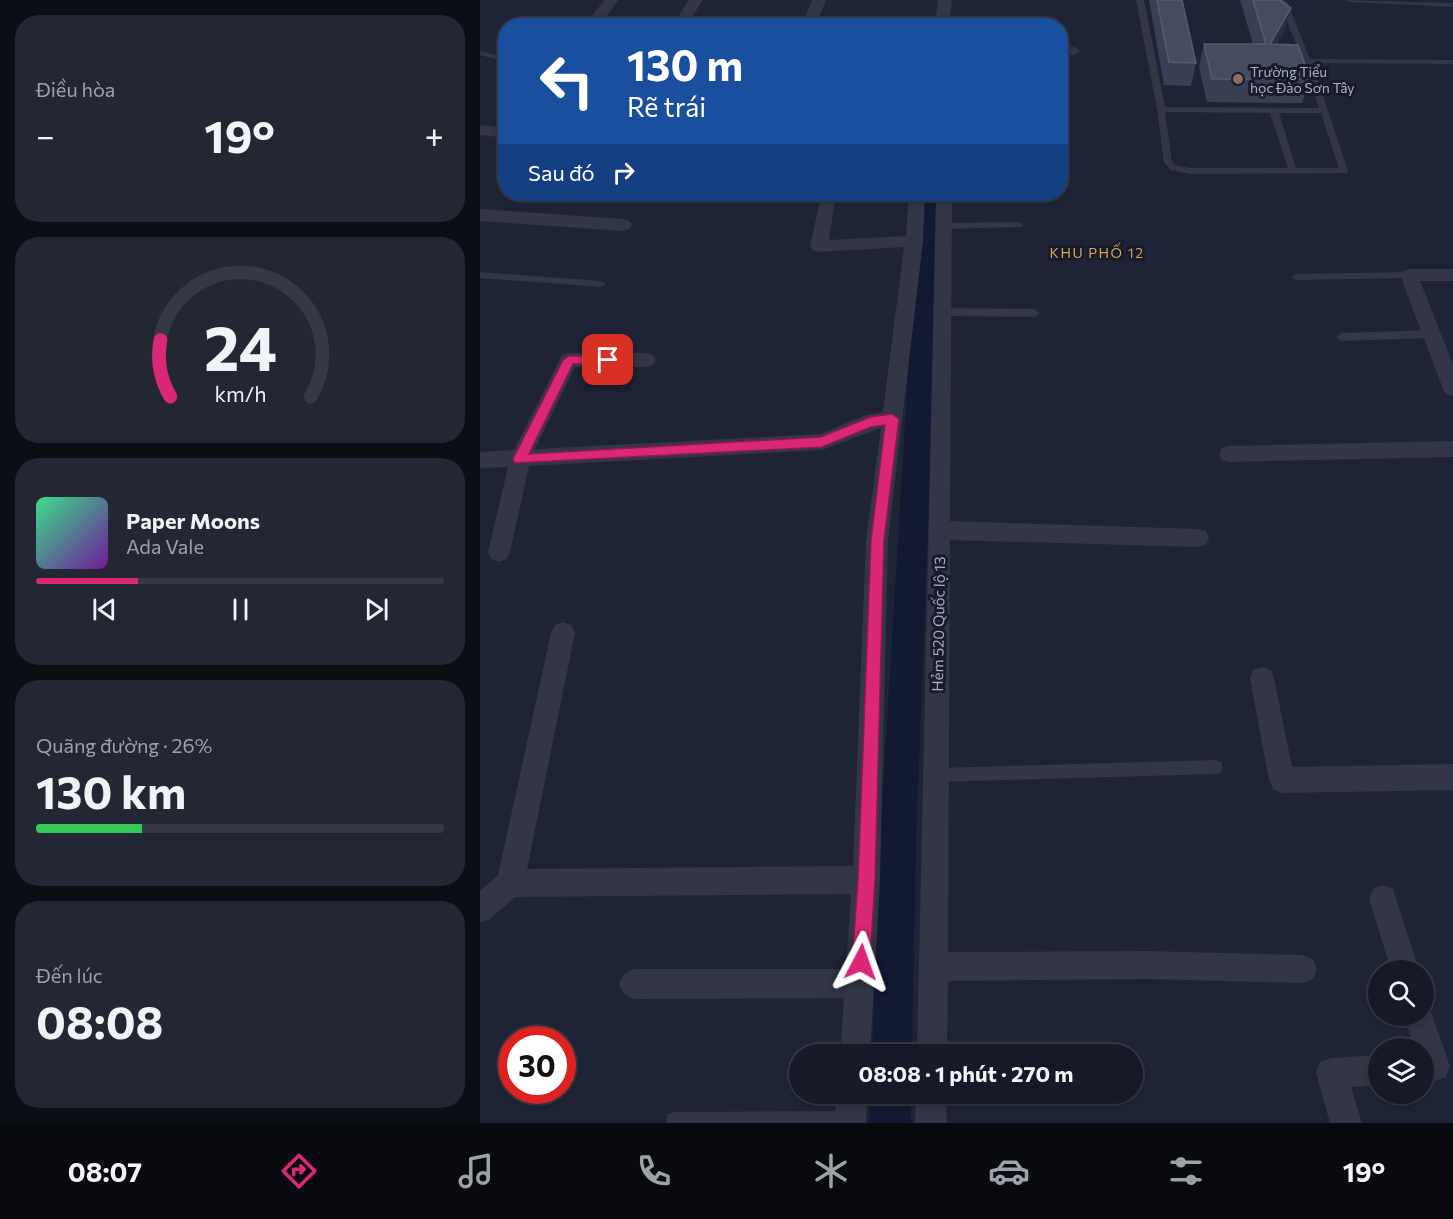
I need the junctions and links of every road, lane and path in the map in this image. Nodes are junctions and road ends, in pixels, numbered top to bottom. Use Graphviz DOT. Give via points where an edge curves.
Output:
graph roads {
  1 [pos="611,0"];
  2 [pos="696,0"];
  3 [pos="819,0"];
  4 [pos="945,0"];
  5 [pos="1140,0"];
  6 [pos="1349,0"];
  7 [pos="1283,2"];
  8 [pos="1453,4"];
  9 [pos="598,18"];
  10 [pos="684,18"];
  11 [pos="812,18"];
  12 [pos="943,18"];
  13 [pos="480,52"];
  14 [pos="498,58"];
  15 [pos="1307,61"];
  16 [pos="1453,62"];
  17 [pos="1161,108"];
  18 [pos="1274,111"];
  19 [pos="1324,111"];
  20 [pos="480,130"];
  21 [pos="498,132"];
  22 [pos="1293,171"];
  23 [pos="827,201"];
  24 [pos="917,201"];
  25 [pos="944,201"];
  26 [pos="480,215"];
  27 [pos="624,225"];
  28 [pos="944,225"];
  29 [pos="1019,225"];
  30 [pos="914,241"];
  31 [pos="480,275"];
  32 [pos="1409,275"];
  33 [pos="1453,275"];
  34 [pos="1296,277"];
  35 [pos="601,284"];
  36 [pos="942,312"];
  37 [pos="1035,313"];
  38 [pos="1431,334"];
  39 [pos="1341,337"];
  40 [pos="646,360"];
  41 [pos="1453,389"];
  42 [pos="892,419"];
  43 [pos="1453,449"];
  44 [pos="1230,454"];
  45 [pos="520,459"];
  46 [pos="480,460"];
  47 [pos="939,530"];
  48 [pos="1198,538"];
  49 [pos="499,552"];
  50 [pos="563,633"];
  51 [pos="1262,678"];
  52 [pos="1216,767"];
  53 [pos="936,775"];
  54 [pos="1453,777"];
  55 [pos="866,880"];
  56 [pos="510,883"];
  57 [pos="1383,899"];
  58 [pos="480,909"];
  59 [pos="1403,960"];
  60 [pos="933,967"];
  61 [pos="1303,969"];
  62 [pos="860,983"];
  63 [pos="634,984"];
  64 [pos="1423,1026"];
  65 [pos="856,1044"];
  66 [pos="932,1044"];
  67 [pos="1437,1066"];
  68 [pos="1368,1071"];
  69 [pos="931,1104"];
  70 [pos="851,1112"];
  71 [pos="674,1120"];
  72 [pos="931,1123"];
  73 [pos="1346,1123"];
  1 -- 9 [label="street"];
  2 -- 10 [label="street"];
  3 -- 11 [label="street"];
  4 -- 12 [label="street"];
  5 -- 17 [label="lane"];
  6 -- 8 [label="lane"];
  7 -- 15 [label="lane"];
  13 -- 14 [label="lane"];
  15 -- 16 [label="lane"];
  15 -- 19 [label="lane"];
  17 -- 18 [label="lane"];
  17 -- 22 [label="lane" via="1167,163 1174,168"];
  18 -- 19 [label="lane"];
  18 -- 22 [label="lane"];
  19 -- 22 [label="lane" via="1344,171"];
  20 -- 21 [label="street"];
  23 -- 30 [label="street" via="819,246"];
  24 -- 30 [label="street"];
  25 -- 28 [label="street, Hẻm 520 Quốc lộ 13"];
  26 -- 27 [label="street"];
  28 -- 29 [label="lane"];
  28 -- 36 [label="street, Hẻm 520 Quốc lộ 13"];
  30 -- 42 [label="street"];
  31 -- 35 [label="lane"];
  32 -- 33 [label="street"];
  32 -- 34 [label="lane"];
  32 -- 38 [label="street"];
  36 -- 37 [label="lane"];
  36 -- 47 [label="street, Hẻm 520 Quốc lộ 13"];
  38 -- 39 [label="lane"];
  38 -- 41 [label="street"];
  40 -- 45 [label="street" via="569,360"];
  42 -- 45 [label="street" via="870,422 822,442"];
  42 -- 55 [label="street" via="877,540"];
  43 -- 44 [label="street"];
  45 -- 46 [label="street"];
  45 -- 49 [label="street"];
  47 -- 48 [label="street"];
  47 -- 53 [label="street, Hẻm 520 Quốc lộ 13"];
  50 -- 56 [label="street"];
  51 -- 54 [label="street" via="1281,780"];
  52 -- 53 [label="lane"];
  53 -- 60 [label="street, Hẻm 520 Quốc lộ 13"];
  55 -- 56 [label="street"];
  55 -- 62 [label="street"];
  56 -- 58 [label="street"];
  57 -- 59 [label="street"];
  60 -- 61 [label="street" via="1147,965"];
  60 -- 66 [label="street, Hẻm 520 Quốc lộ 13"];
  62 -- 63 [label="street"];
  62 -- 65 [label="street"];
  64 -- 67 [label="street"];
  68 -- 73 [label="street" via="1331,1073"];
  69 -- 72 [label="street"];
  70 -- 71 [label="lane"];
}
